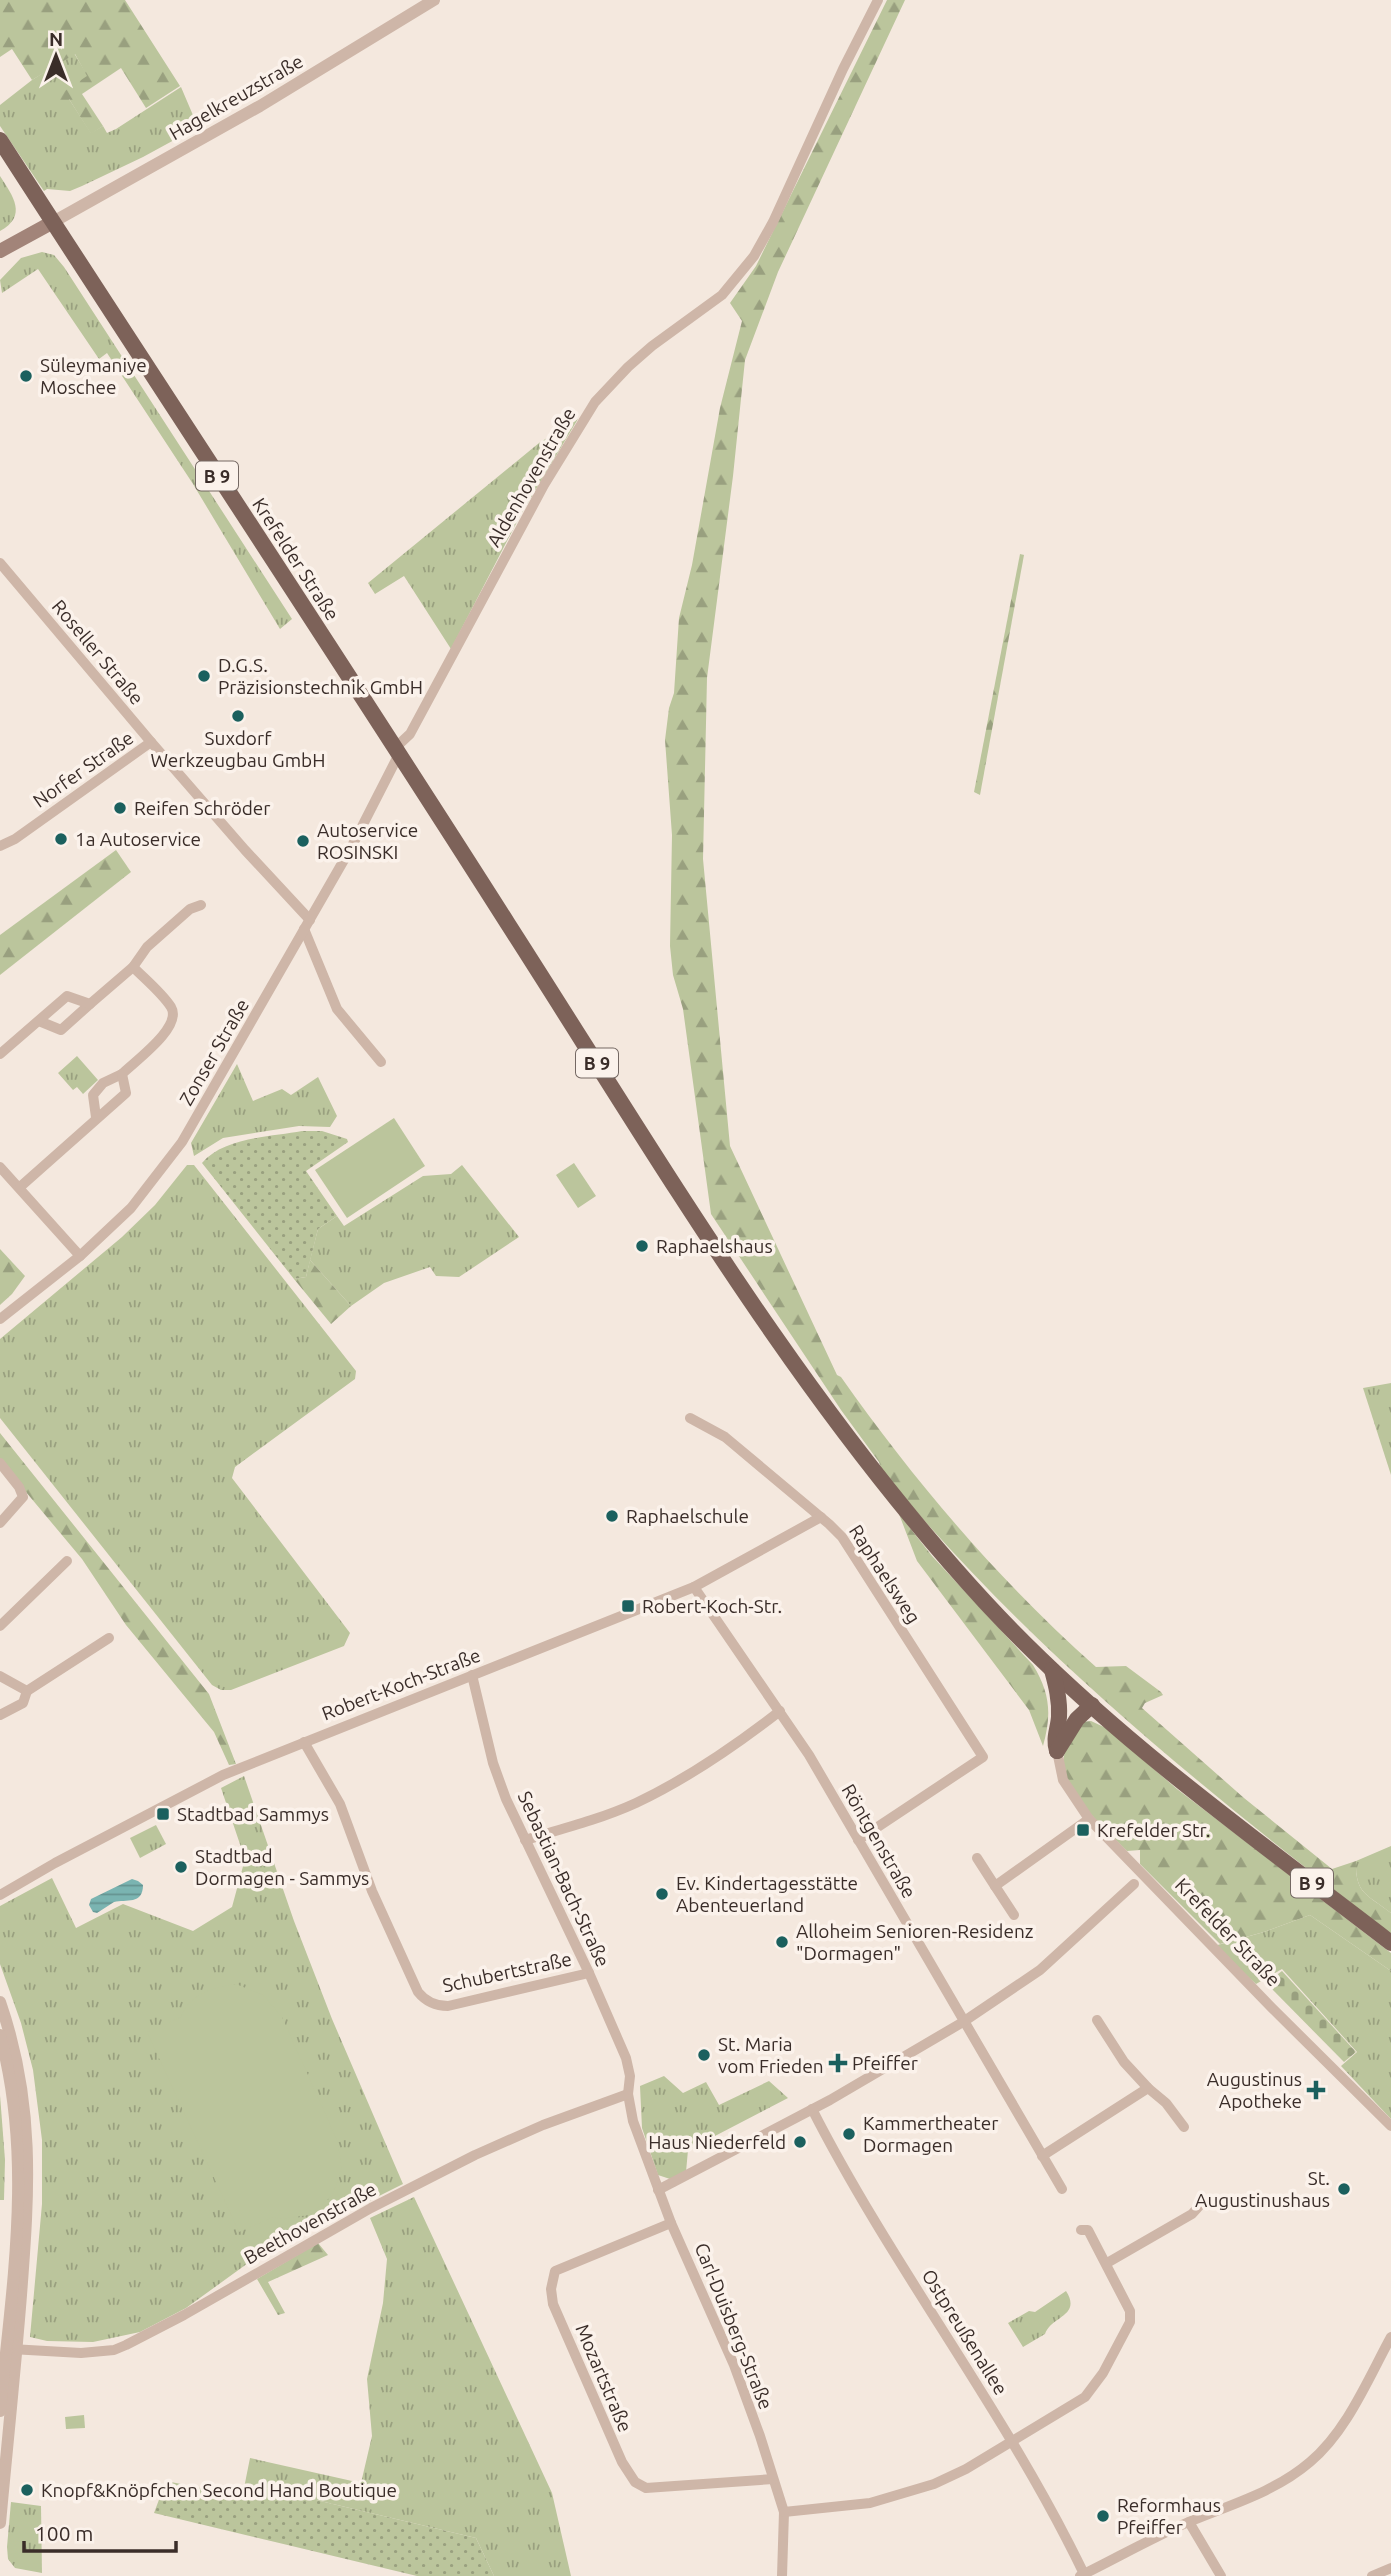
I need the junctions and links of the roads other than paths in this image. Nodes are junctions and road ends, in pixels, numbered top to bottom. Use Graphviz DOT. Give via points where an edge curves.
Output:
graph roads {
  1 [pos="433,0"];
  2 [pos="878,0"];
  3 [pos="0,140"];
  4 [pos="53,222"];
  5 [pos="0,251"];
  6 [pos="0,563"];
  7 [pos="151,743"];
  8 [pos="397,751"];
  9 [pos="0,846"];
  10 [pos="201,905"];
  11 [pos="307,925"];
  12 [pos="133,967"];
  13 [pos="90,1004"];
  14 [pos="39,1021"];
  15 [pos="0,1054"];
  16 [pos="381,1062"];
  17 [pos="122,1073"];
  18 [pos="96,1117"];
  19 [pos="0,1167"];
  20 [pos="20,1187"];
  21 [pos="80,1256"];
  22 [pos="0,1320"];
  23 [pos="690,1418"];
  24 [pos="0,1463"];
  25 [pos="821,1517"];
  26 [pos="0,1523"];
  27 [pos="67,1561"];
  28 [pos="694,1587"];
  29 [pos="0,1626"];
  30 [pos="108,1638"];
  31 [pos="1052,1670"];
  32 [pos="472,1675"];
  33 [pos="0,1676"];
  34 [pos="27,1691"];
  35 [pos="1087,1701"];
  36 [pos="780,1711"];
  37 [pos="0,1715"];
  38 [pos="1059,1721"];
  39 [pos="304,1742"];
  40 [pos="1057,1751"];
  41 [pos="1090,1819"];
  42 [pos="525,1840"];
  43 [pos="858,1840"];
  44 [pos="977,1858"];
  45 [pos="1134,1884"];
  46 [pos="995,1886"];
  47 [pos="0,1895"];
  48 [pos="1014,1915"];
  49 [pos="1391,1943"];
  50 [pos="589,1973"];
  51 [pos="0,2001"];
  52 [pos="1097,2020"];
  53 [pos="963,2022"];
  54 [pos="0,2035"];
  55 [pos="1148,2088"];
  56 [pos="628,2094"];
  57 [pos="812,2109"];
  58 [pos="1391,2126"];
  59 [pos="1184,2127"];
  60 [pos="1042,2156"];
  61 [pos="1062,2189"];
  62 [pos="658,2190"];
  63 [pos="1201,2204"];
  64 [pos="671,2223"];
  65 [pos="1081,2230"];
  66 [pos="1107,2263"];
  67 [pos="1391,2337"];
  68 [pos="11,2349"];
  69 [pos="0,2411"];
  70 [pos="1012,2440"];
  71 [pos="773,2479"];
  72 [pos="784,2512"];
  73 [pos="1189,2522"];
  74 [pos="0,2523"];
  75 [pos="1391,2568"];
  76 [pos="1083,2575"];
  77 [pos="1377,2575"];
  78 [pos="782,2576"];
  79 [pos="1221,2576"];
  1 -- 4 [label="street, Hagelkreuzstraße" via="260,106"];
  2 -- 8 [label="street, Aldenhovenstraße" via="754,256 722,295 652,346 596,402 544,485 411,734"];
  3 -- 4 [label="main road, B 9"];
  4 -- 5 [label="main road"];
  4 -- 8 [label="main road, Krefelder Straße / B 9"];
  6 -- 7 [label="street, Roseller Straße"];
  7 -- 9 [label="street, Norfer Straße"];
  7 -- 11 [label="street, Roseller Straße"];
  8 -- 11 [label="street, Zonser Straße" via="352,846"];
  8 -- 31 [label="main road, Krefelder Straße / B 9" via="663,1166 828,1412 915,1524"];
  10 -- 12 [label="street" via="156,939"];
  11 -- 16 [label="street" via="337,1009"];
  11 -- 21 [label="street, Zonser Straße" via="182,1142 131,1208"];
  12 -- 13 [label="street"];
  12 -- 17 [label="street" via="173,1009 173,1020 169,1030"];
  13 -- 14 [label="street" via="67,996"];
  13 -- 14 [label="street" via="61,1030"];
  14 -- 15 [label="street"];
  17 -- 18 [label="street" via="126,1093"];
  17 -- 18 [label="street" via="103,1083 93,1096"];
  18 -- 20 [label="street"];
  19 -- 20 [label="street"];
  20 -- 21 [label="street"];
  21 -- 22 [label="street, Zonser Straße"];
  23 -- 25 [label="street, Raphaelsweg" via="725,1437"];
  24 -- 26 [label="street" via="23,1497"];
  25 -- 28 [label="street, Robert-Koch-Straße"];
  25 -- 43 [label="street, Raphaelsweg" via="842,1538 983,1757"];
  27 -- 29 [label="street"];
  28 -- 32 [label="street, Robert-Koch-Straße"];
  28 -- 36 [label="street, Röntgenstraße"];
  30 -- 34 [label="street"];
  31 -- 35 [label="main road, B 9"];
  31 -- 38 [label="main road"];
  32 -- 39 [label="street, Robert-Koch-Straße"];
  32 -- 42 [label="street, Sebastian-Bach-Straße" via="493,1763"];
  33 -- 34 [label="street"];
  34 -- 37 [label="street" via="23,1703"];
  35 -- 38 [label="main road"];
  35 -- 40 [label="main road"];
  35 -- 49 [label="main road, B 9"];
  36 -- 42 [label="street" via="737,1745 635,1803"];
  36 -- 43 [label="street, Röntgenstraße"];
  38 -- 40 [label="main road"];
  39 -- 47 [label="street, Robert-Koch-Straße" via="223,1775"];
  39 -- 50 [label="street, Schubertstraße" via="340,1804 372,1891 424,1999 448,2006"];
  40 -- 41 [label="street, Krefelder Straße" via="1063,1780"];
  41 -- 46 [label="street"];
  41 -- 58 [label="street, Krefelder Straße"];
  42 -- 50 [label="street, Sebastian-Bach-Straße"];
  43 -- 53 [label="street, Röntgenstraße"];
  44 -- 46 [label="street"];
  45 -- 53 [label="street" via="1040,1970"];
  46 -- 48 [label="street"];
  50 -- 56 [label="street, Sebastian-Bach-Straße" via="626,2058"];
  51 -- 68 [label="street" via="20,2071 28,2151 27,2218"];
  52 -- 55 [label="street" via="1124,2062"];
  53 -- 57 [label="street"];
  53 -- 60 [label="street, Röntgenstraße"];
  54 -- 68 [label="street" via="14,2096 19,2152"];
  55 -- 59 [label="street"];
  55 -- 60 [label="street"];
  56 -- 62 [label="street, Carl-Duisberg-Straße"];
  56 -- 68 [label="street, Beethovenstraße" via="475,2155 114,2350"];
  57 -- 62 [label="street"];
  57 -- 70 [label="street, Ostpreußenallee" via="865,2207"];
  60 -- 61 [label="street, Röntgenstraße"];
  62 -- 64 [label="street, Carl-Duisberg-Straße"];
  63 -- 66 [label="street" via="1192,2214"];
  64 -- 71 [label="street, Carl-Duisberg-Straße" via="734,2365"];
  64 -- 71 [label="street, Mozartstraße" via="555,2271 553,2304 635,2482 646,2488"];
  65 -- 66 [label="street" via="1088,2230"];
  66 -- 70 [label="street" via="1130,2311 1130,2322 1103,2373 1086,2397"];
  67 -- 73 [label="street" via="1347,2418 1311,2461 1258,2495"];
  68 -- 69 [label="street"];
  68 -- 74 [label="street"];
  70 -- 72 [label="street" via="966,2469 912,2490 870,2503"];
  70 -- 76 [label="street, Ostpreußenallee"];
  71 -- 72 [label="street, Carl-Duisberg-Straße"];
  72 -- 78 [label="street, Carl-Duisberg-Straße"];
  73 -- 76 [label="street"];
  73 -- 79 [label="street"];
  75 -- 77 [label="street"];
}
